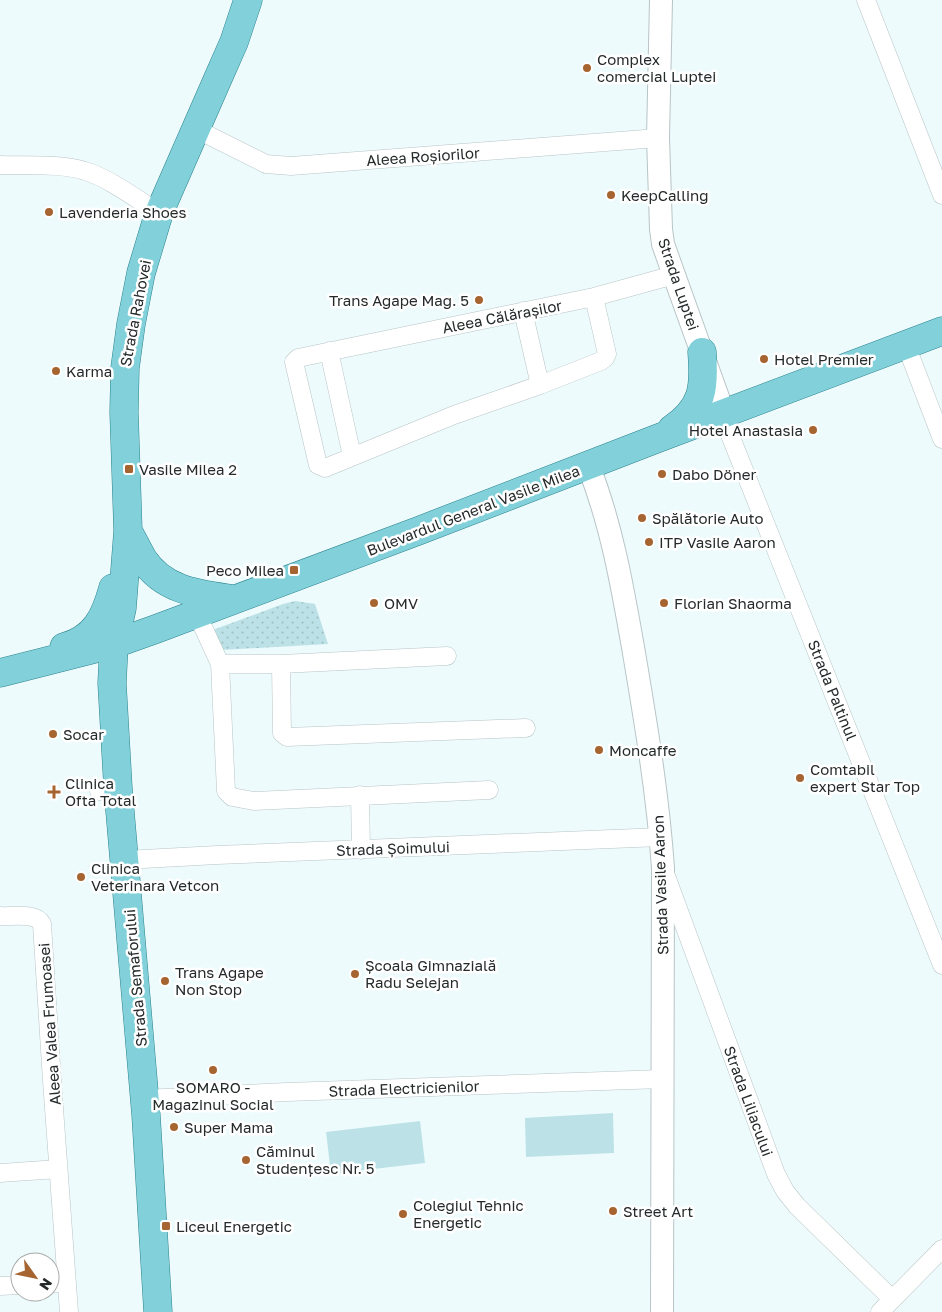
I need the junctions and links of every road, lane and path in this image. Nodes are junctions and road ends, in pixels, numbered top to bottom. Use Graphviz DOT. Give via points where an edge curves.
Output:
graph roads {
  1 [pos="248,0"];
  2 [pos="661,0"];
  3 [pos="866,0"];
  4 [pos="196,129"];
  5 [pos="658,138"];
  6 [pos="0,165"];
  7 [pos="942,195"];
  8 [pos="159,213"];
  9 [pos="674,275"];
  10 [pos="594,297"];
  11 [pos="523,311"];
  12 [pos="942,332"];
  13 [pos="906,345"];
  14 [pos="329,351"];
  15 [pos="702,352"];
  16 [pos="540,386"];
  17 [pos="724,414"];
  18 [pos="656,439"];
  19 [pos="942,439"];
  20 [pos="352,456"];
  21 [pos="588,465"];
  22 [pos="128,531"];
  23 [pos="235,599"];
  24 [pos="197,614"];
  25 [pos="114,644"];
  26 [pos="447,656"];
  27 [pos="220,664"];
  28 [pos="281,664"];
  29 [pos="0,673"];
  30 [pos="526,728"];
  31 [pos="489,790"];
  32 [pos="360,795"];
  33 [pos="661,837"];
  34 [pos="362,850"];
  35 [pos="125,860"];
  36 [pos="662,868"];
  37 [pos="0,916"];
  38 [pos="942,965"];
  39 [pos="663,1079"];
  40 [pos="144,1099"];
  41 [pos="58,1169"];
  42 [pos="0,1173"];
  43 [pos="942,1249"];
  44 [pos="59,1252"];
  45 [pos="60,1286"];
  46 [pos="892,1299"];
  47 [pos="69,1312"];
  48 [pos="158,1312"];
  49 [pos="662,1312"];
  50 [pos="880,1312"];
  1 -- 4 [label="main road, Strada Rahovei" via="234,42"];
  2 -- 5 [label="street, Strada Luptei"];
  3 -- 7 [label="street"];
  4 -- 5 [label="street, Aleea Roșiorilor" via="266,164 291,166"];
  4 -- 8 [label="main road, Strada Rahovei"];
  5 -- 9 [label="street, Strada Luptei" via="661,229"];
  6 -- 8 [label="street" via="72,167 87,171"];
  8 -- 22 [label="main road, Strada Rahovei" via="141,273 124,368"];
  9 -- 10 [label="street, Aleea Călărașilor"];
  9 -- 15 [label="street, Strada Luptei"];
  10 -- 11 [label="street, Aleea Călărașilor"];
  10 -- 16 [label="street" via="607,354 605,358"];
  11 -- 14 [label="street, Aleea Călărașilor"];
  11 -- 16 [label="street"];
  12 -- 13 [label="main road, Bulevardul General Vasile Milea"];
  13 -- 17 [label="main road, Bulevardul General Vasile Milea"];
  13 -- 19 [label="street"];
  14 -- 20 [label="street"];
  14 -- 20 [label="street, Aleea Călărașilor" via="298,358 294,362 318,465 325,468"];
  15 -- 17 [label="street, Strada Luptei"];
  15 -- 18 [label="main road" via="704,372 700,400 688,417"];
  16 -- 20 [label="street" via="454,415"];
  17 -- 18 [label="main road, Bulevardul General Vasile Milea"];
  17 -- 38 [label="street, Strada Paltinul"];
  18 -- 21 [label="main road, Bulevardul General Vasile Milea"];
  21 -- 23 [label="main road, Bulevardul General Vasile Milea"];
  21 -- 33 [label="street, Strada Vasile Aaron" via="606,516 625,604"];
  22 -- 23 [label="main road" via="144,560 170,585 189,592"];
  22 -- 25 [label="main road, Strada Rahovei" via="122,608"];
  22 -- 29 [label="main road" via="109,602 95,630 85,640 40,653"];
  23 -- 24 [label="main road, Bulevardul General Vasile Milea"];
  24 -- 25 [label="main road, Bulevardul General Vasile Milea"];
  24 -- 27 [label="street"];
  25 -- 29 [label="main road, Bulevardul General Vasile Milea"];
  25 -- 35 [label="main road, Strada Semaforului" via="108,790"];
  26 -- 28 [label="street"];
  27 -- 28 [label="street"];
  27 -- 32 [label="street" via="226,791 232,797 254,801"];
  28 -- 30 [label="street" via="282,733 287,737"];
  31 -- 32 [label="street"];
  32 -- 34 [label="street"];
  33 -- 34 [label="street, Strada Șoimului"];
  33 -- 36 [label="street, Strada Vasile Aaron"];
  34 -- 35 [label="street, Strada Șoimului"];
  35 -- 40 [label="main road, Strada Semaforului"];
  36 -- 39 [label="street, Strada Vasile Aaron"];
  36 -- 46 [label="street, Strada Liliacului" via="785,1191"];
  37 -- 41 [label="street, Aleea Valea Frumoasei" via="35,917 42,924"];
  39 -- 40 [label="street, Strada Electricienilor"];
  39 -- 49 [label="street, Strada Vasile Aaron"];
  40 -- 48 [label="main road, Strada Semaforului"];
  41 -- 42 [label="street"];
  41 -- 44 [label="street, Aleea Valea Frumoasei"];
  43 -- 46 [label="street"];
  45 -- 47 [label="street, Aleea Valea Frumoasei"];
  46 -- 50 [label="street"];
}
